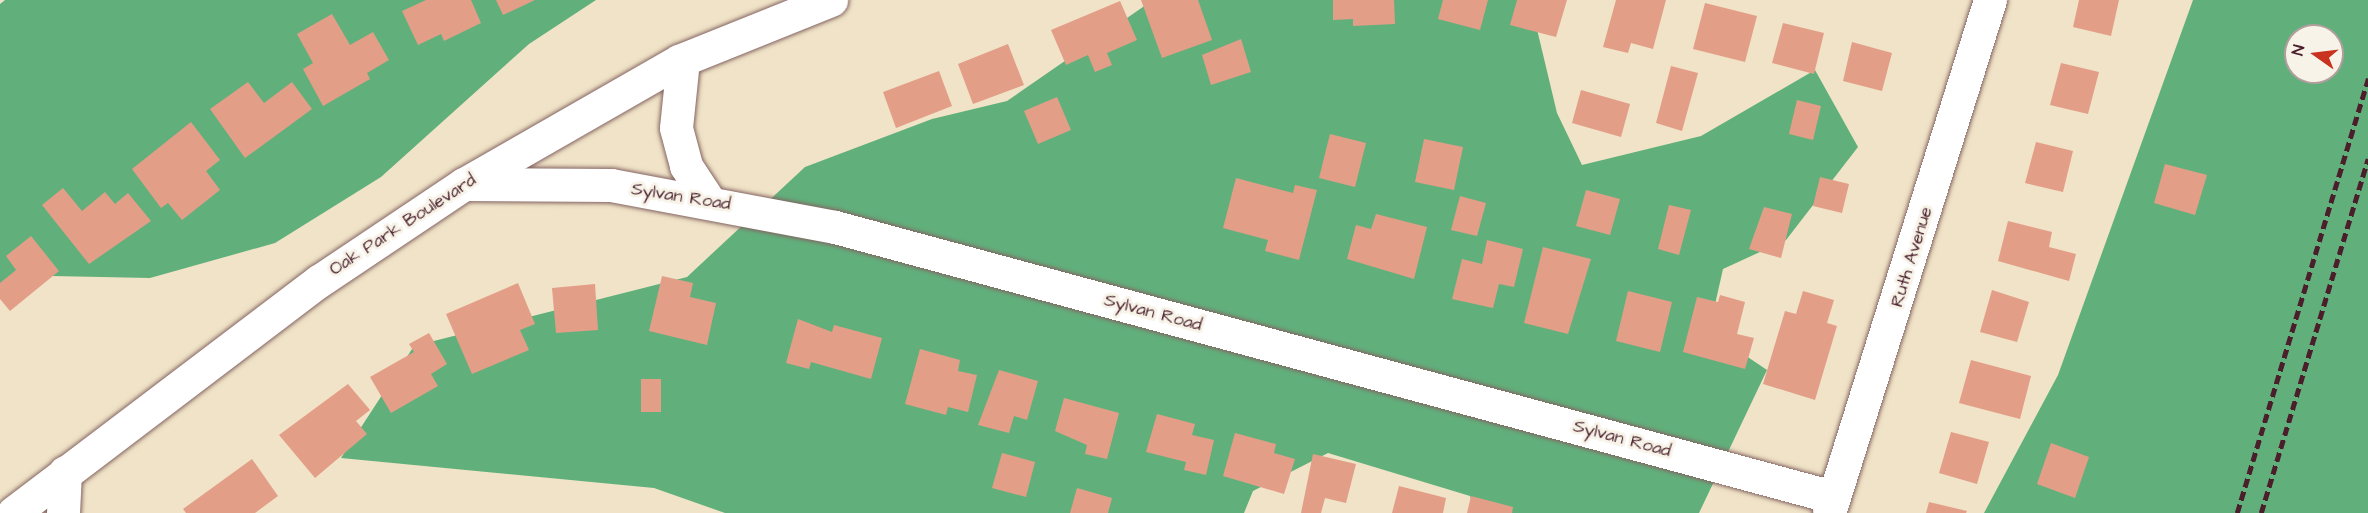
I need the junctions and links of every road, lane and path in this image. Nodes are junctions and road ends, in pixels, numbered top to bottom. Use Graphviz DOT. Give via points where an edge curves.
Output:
graph roads {
  1 [pos="831,0"];
  2 [pos="1990,0"];
  3 [pos="683,60"];
  4 [pos="464,184"];
  5 [pos="709,201"];
  6 [pos="65,472"];
  7 [pos="1831,505"];
  8 [pos="13,513"];
  9 [pos="63,513"];
  1 -- 3 [label="street, Oak Park Boulevard"];
  2 -- 7 [label="street, Ruth Avenue"];
  3 -- 4 [label="street, Oak Park Boulevard"];
  3 -- 5 [label="street" via="676,128 686,166"];
  4 -- 5 [label="street, Sylvan Road" via="611,185"];
  4 -- 6 [label="street, Oak Park Boulevard" via="319,281"];
  5 -- 7 [label="street, Sylvan Road" via="836,226"];
  6 -- 8 [label="street, Oak Park Boulevard"];
  6 -- 9 [label="street"];
}
